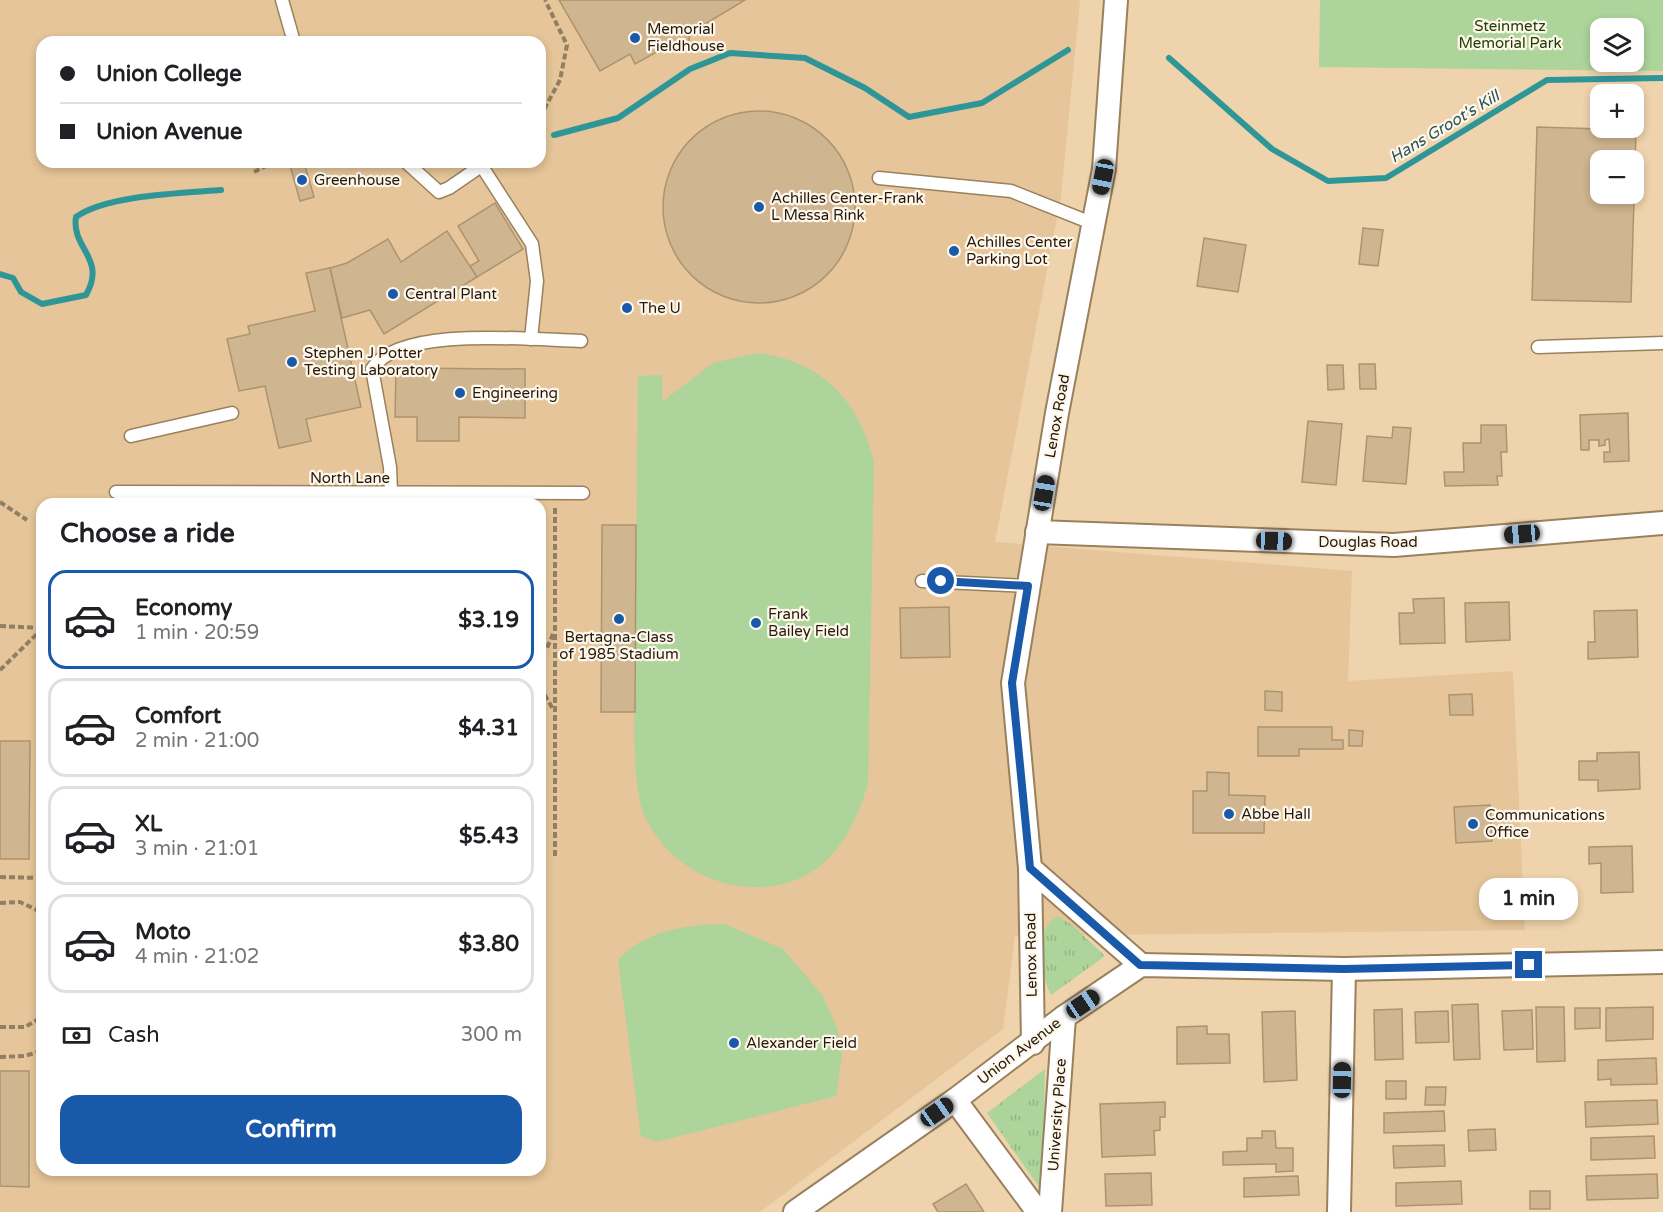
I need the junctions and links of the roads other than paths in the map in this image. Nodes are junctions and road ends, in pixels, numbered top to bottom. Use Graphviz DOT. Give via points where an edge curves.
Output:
graph roads {
  1 [pos="282,0"];
  2 [pos="1116,0"];
  3 [pos="292,36"];
  4 [pos="413,168"];
  5 [pos="475,168"];
  6 [pos="483,168"];
  7 [pos="879,178"];
  8 [pos="1094,224"];
  9 [pos="531,339"];
  10 [pos="581,341"];
  11 [pos="1663,343"];
  12 [pos="1538,347"];
  13 [pos="232,413"];
  14 [pos="131,436"];
  15 [pos="116,492"];
  16 [pos="391,493"];
  17 [pos="583,493"];
  18 [pos="1663,523"];
  19 [pos="1037,532"];
  20 [pos="922,581"];
  21 [pos="1028,586"];
  22 [pos="1030,868"];
  23 [pos="1663,962"];
  24 [pos="1140,965"];
  25 [pos="1344,969"];
  26 [pos="1064,1017"];
  27 [pos="1033,1042"];
  28 [pos="955,1100"];
  29 [pos="795,1212"];
  30 [pos="1038,1212"];
  31 [pos="1050,1212"];
  32 [pos="1339,1212"];
  1 -- 3 [label="lane"];
  2 -- 8 [label="street, Lenox Road" via="1104,169"];
  4 -- 5 [label="lane" via="439,192"];
  6 -- 9 [label="lane" via="532,244 537,281"];
  7 -- 8 [label="lane" via="1011,191"];
  8 -- 19 [label="street, Lenox Road"];
  9 -- 10 [label="lane"];
  9 -- 16 [label="lane" via="455,337 396,349 379,358 372,369"];
  11 -- 12 [label="lane"];
  13 -- 14 [label="lane"];
  15 -- 16 [label="lane, North Lane"];
  16 -- 17 [label="lane, North Lane"];
  18 -- 19 [label="street, Douglas Road" via="1394,545"];
  19 -- 21 [label="street, Lenox Road"];
  20 -- 21 [label="lane"];
  21 -- 22 [label="street, Lenox Road" via="1012,683"];
  22 -- 24 [label="street"];
  22 -- 27 [label="street, Lenox Road"];
  23 -- 25 [label="street"];
  24 -- 25 [label="street"];
  24 -- 26 [label="street, Union Avenue"];
  25 -- 32 [label="street"];
  26 -- 27 [label="street, Union Avenue"];
  26 -- 31 [label="street, University Place"];
  27 -- 28 [label="street, Union Avenue"];
  28 -- 29 [label="street, Union Avenue"];
  28 -- 30 [label="street"];
}
